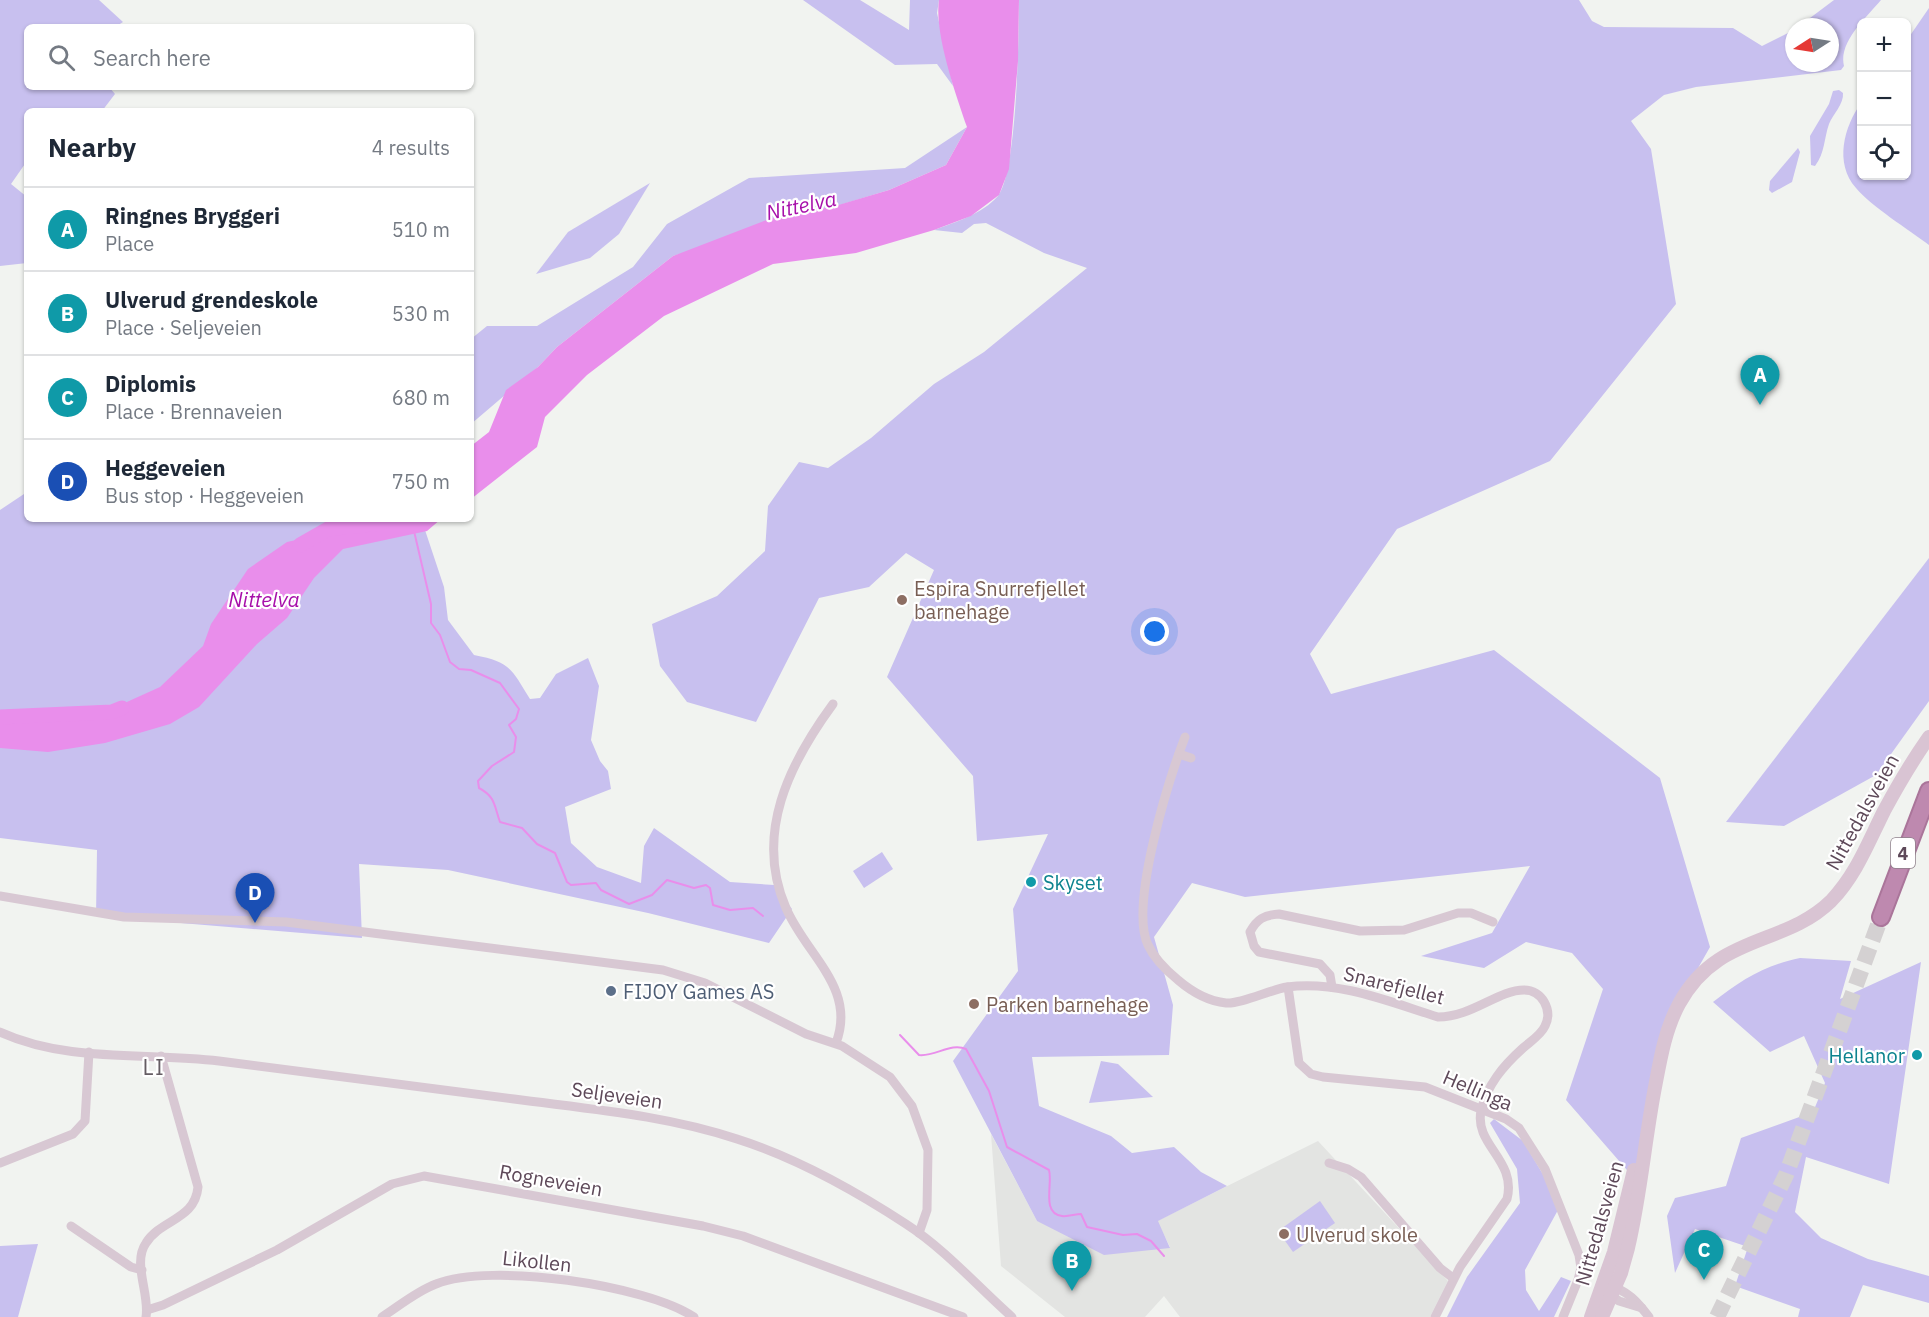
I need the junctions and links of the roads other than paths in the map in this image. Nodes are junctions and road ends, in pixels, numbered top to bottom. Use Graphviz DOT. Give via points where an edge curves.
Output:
graph roads {
  1 [pos="833,704"];
  2 [pos="1185,737"];
  3 [pos="1929,737"];
  4 [pos="1179,754"];
  5 [pos="1191,758"];
  6 [pos="1929,791"];
  7 [pos="0,896"];
  8 [pos="1881,917"];
  9 [pos="1493,922"];
  10 [pos="1288,987"];
  11 [pos="1332,987"];
  12 [pos="2,1037"];
  13 [pos="836,1043"];
  14 [pos="89,1052"];
  15 [pos="161,1056"];
  16 [pos="1481,1110"];
  17 [pos="0,1163"];
  18 [pos="1329,1163"];
  19 [pos="71,1226"];
  20 [pos="919,1233"];
  21 [pos="142,1270"];
  22 [pos="1453,1278"];
  23 [pos="1610,1290"];
  24 [pos="147,1313"];
  25 [pos="382,1317"];
  26 [pos="694,1317"];
  27 [pos="963,1317"];
  28 [pos="1012,1317"];
  29 [pos="1435,1317"];
  30 [pos="1563,1317"];
  31 [pos="1591,1317"];
  32 [pos="1602,1317"];
  33 [pos="1649,1317"];
  1 -- 13 [label="street" via="791,769 778,811 775,843 779,884 787,910 841,1002 842,1020"];
  2 -- 4 [label="street, Snarefjellet"];
  3 -- 23 [label="main road, Nittedalsveien" via="1897,787 1857,867 1834,897 1805,919 1727,953 1686,993 1666,1034"];
  4 -- 5 [label="street"];
  4 -- 10 [label="street, Snarefjellet" via="1146,879 1142,914 1148,945 1167,971 1210,1000 1229,1003"];
  6 -- 8 [label="highway, 4"];
  7 -- 13 [label="street" via="124,917 267,920 674,972 705,983 806,1034"];
  9 -- 11 [label="street" via="1471,913 1458,913 1404,930 1360,931 1279,914 1254,923 1250,932 1259,952 1320,964 1330,975"];
  10 -- 11 [label="street, Snarefjellet"];
  10 -- 16 [label="street, Hellinga" via="1298,1060 1305,1070 1323,1077 1425,1087"];
  11 -- 16 [label="street, Snarefjellet" via="1438,1017 1470,1012 1519,990 1539,995 1547,1009 1545,1026 1498,1074"];
  12 -- 14 [label="street, Seljeveien" via="43,1048"];
  13 -- 20 [label="street" via="890,1077 917,1115 930,1168 927,1210"];
  14 -- 15 [label="street, Seljeveien"];
  14 -- 17 [label="street" via="85,1121 73,1134"];
  15 -- 20 [label="street, Seljeveien" via="682,1123 803,1165"];
  15 -- 21 [label="street" via="198,1180 198,1192 189,1210 158,1230 145,1244"];
  16 -- 22 [label="street" via="1481,1128 1505,1166 1509,1194"];
  16 -- 30 [label="street, Hellinga" via="1512,1123 1524,1133 1556,1194 1581,1263"];
  18 -- 22 [label="street" via="1348,1168 1361,1177"];
  19 -- 21 [label="street" via="131,1267"];
  20 -- 28 [label="street, Seljeveien"];
  21 -- 24 [label="street"];
  22 -- 29 [label="street"];
  23 -- 31 [label="main road, Nittedalsveien"];
  23 -- 32 [label="main road, Nittedalsveien"];
  23 -- 33 [label="street" via="1642,1308"];
  24 -- 27 [label="street, Rogneveien" via="277,1250 392,1184 424,1176 743,1236"];
  25 -- 26 [label="street, Likollen" via="435,1284 467,1275 512,1274 558,1279 648,1298 678,1306"];
}
